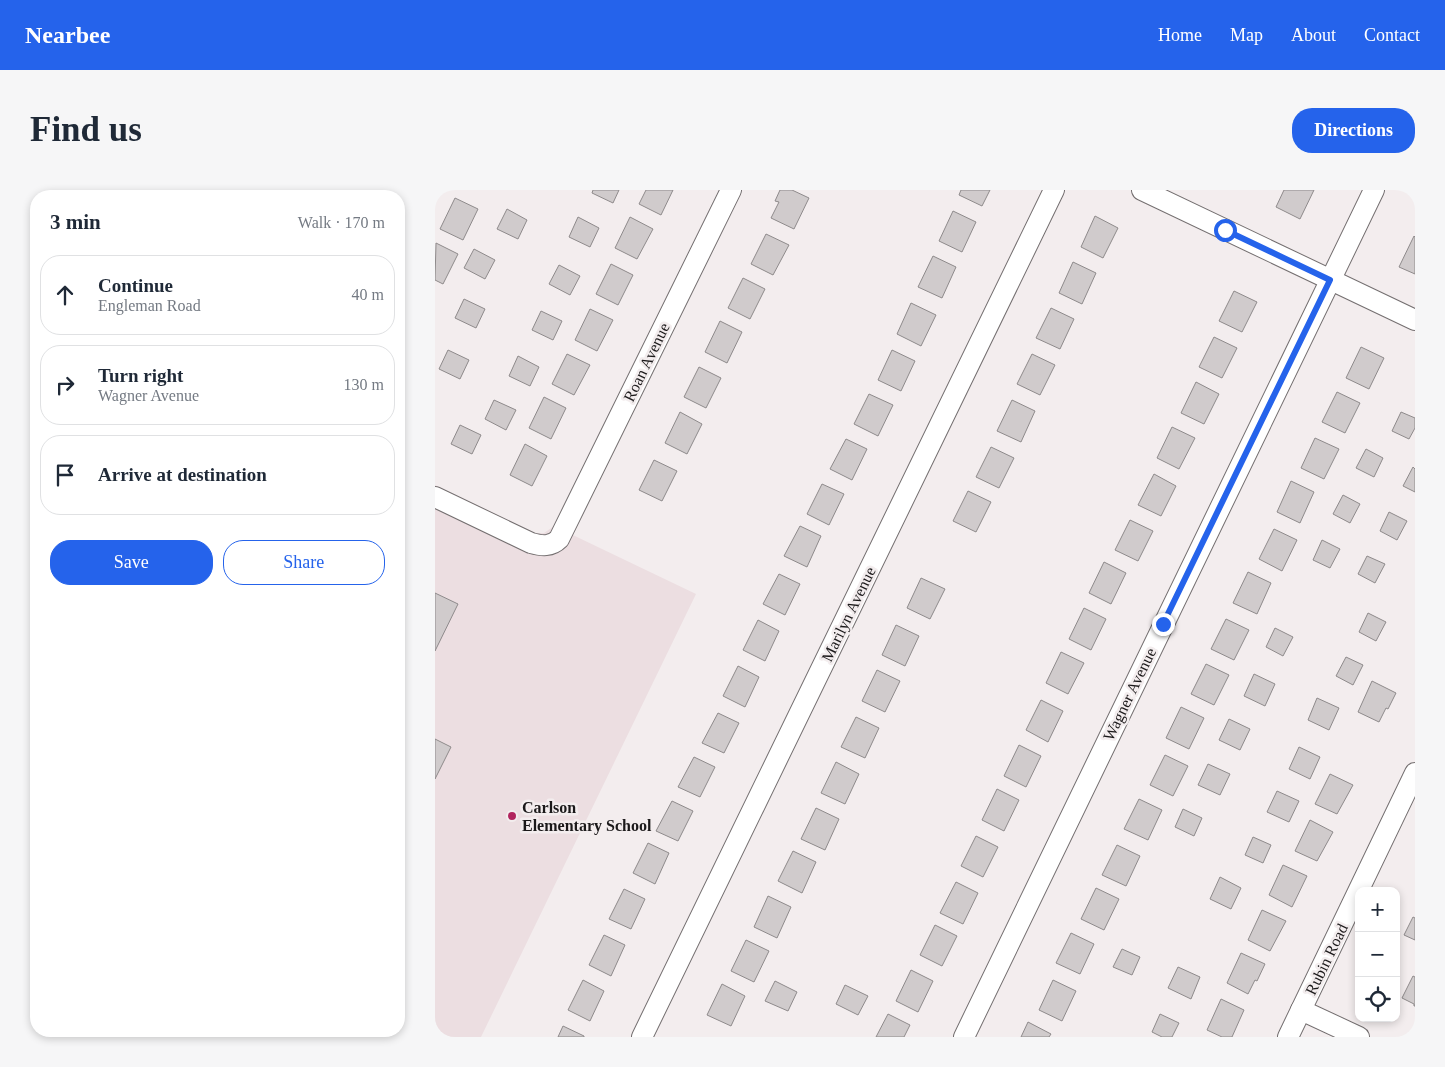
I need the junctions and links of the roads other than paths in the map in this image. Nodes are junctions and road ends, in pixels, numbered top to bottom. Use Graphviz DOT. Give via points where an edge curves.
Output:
graph roads {
  1 [pos="731,190"];
  2 [pos="1054,190"];
  3 [pos="1142,190"];
  4 [pos="1374,190"];
  5 [pos="1330,280"];
  6 [pos="1415,320"];
  7 [pos="435,496"];
  8 [pos="1415,773"];
  9 [pos="1301,1010"];
  10 [pos="642,1037"];
  11 [pos="963,1037"];
  12 [pos="1288,1037"];
  13 [pos="1359,1037"];
  1 -- 7 [label="street, Roan Avenue" via="555,543 541,546 523,540"];
  2 -- 10 [label="street, Marilyn Avenue"];
  3 -- 5 [label="street"];
  4 -- 5 [label="street, Wagner Avenue"];
  5 -- 6 [label="street"];
  5 -- 11 [label="street, Wagner Avenue"];
  8 -- 9 [label="street, Rubin Road"];
  9 -- 12 [label="street, Rubin Road"];
  9 -- 13 [label="street"];
}
